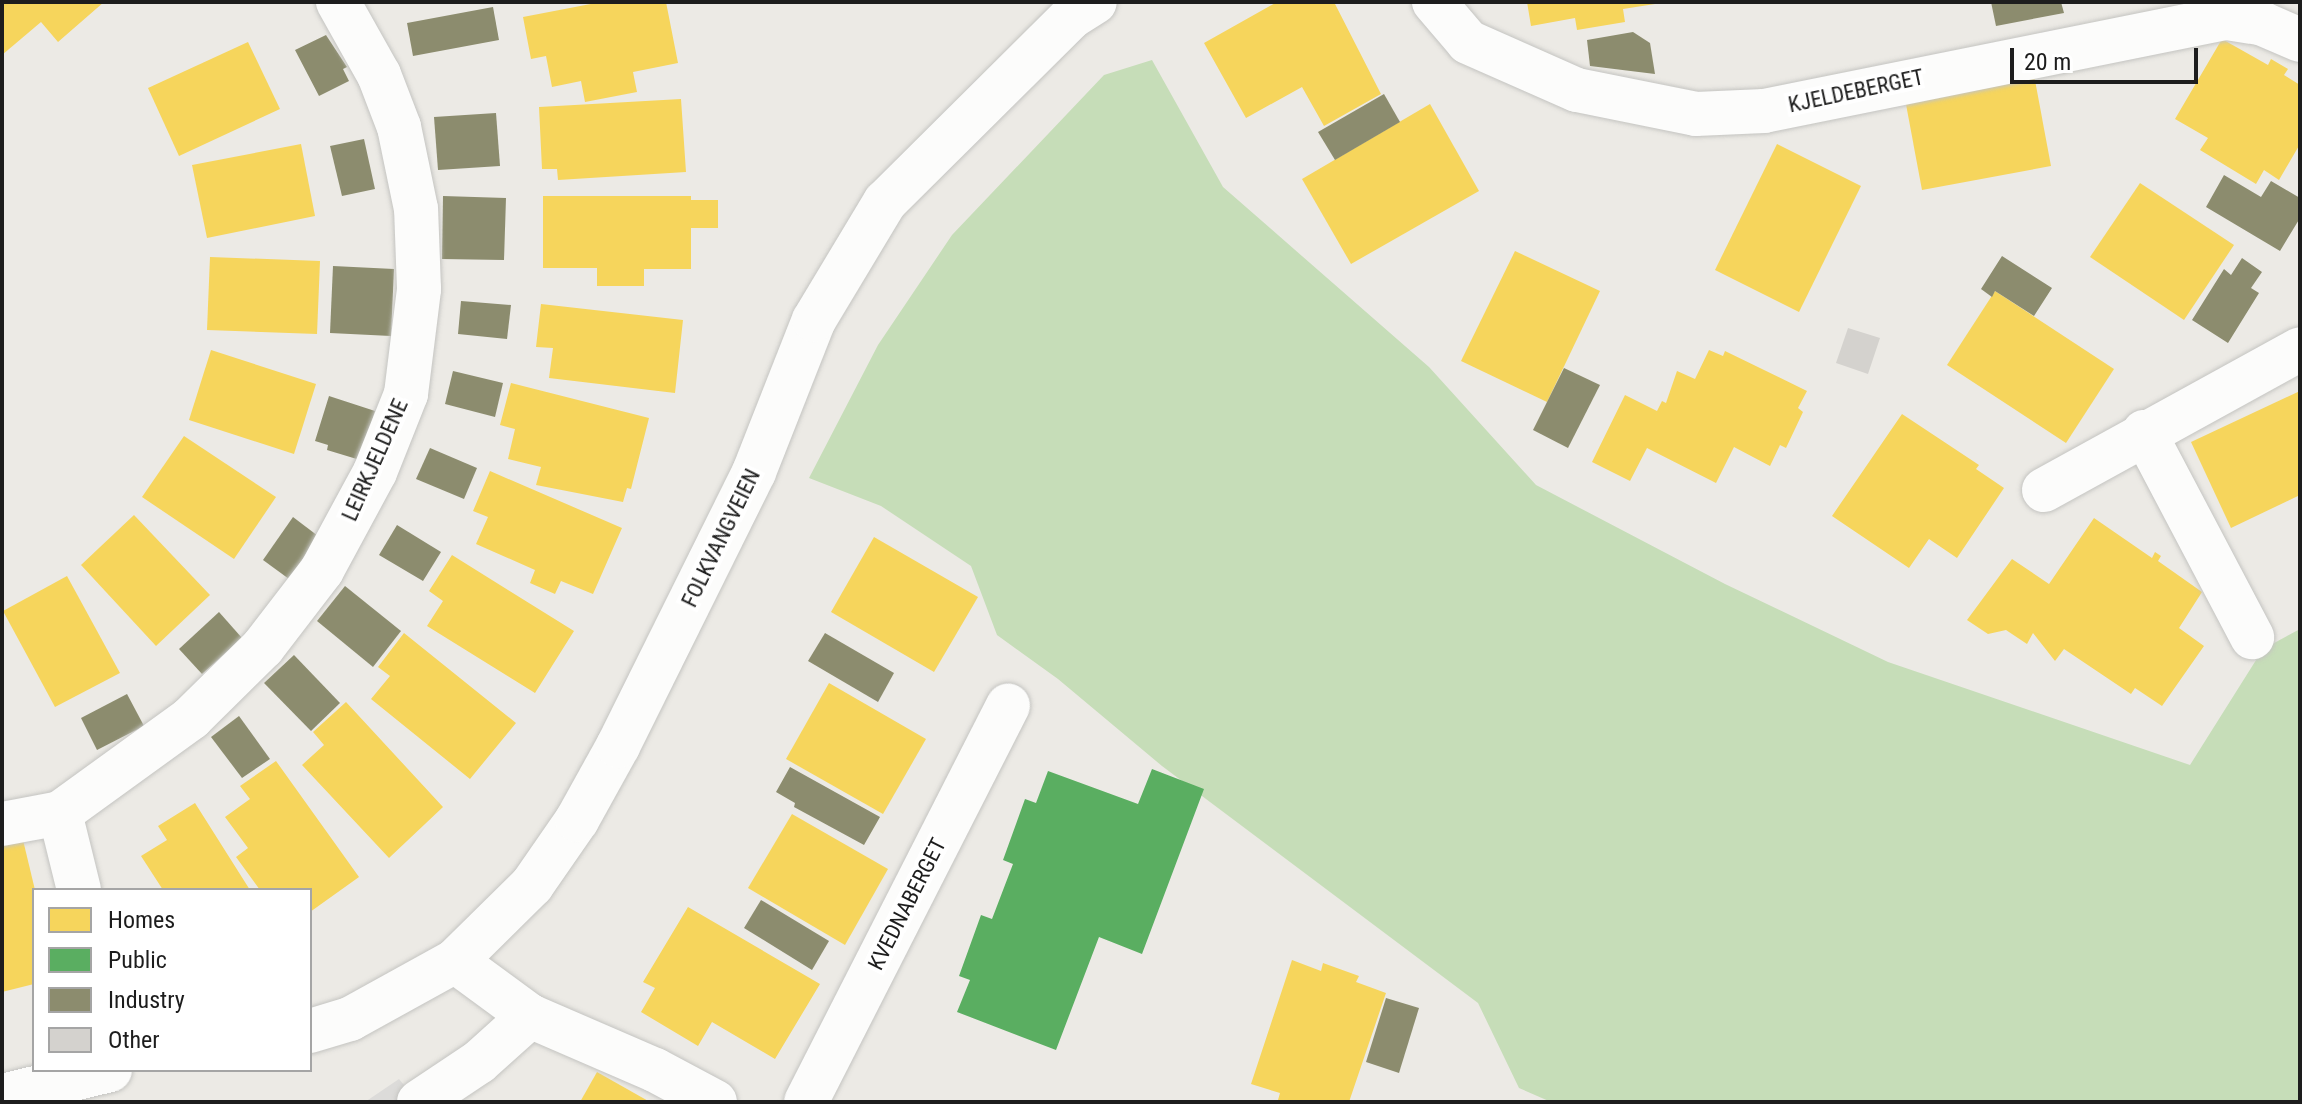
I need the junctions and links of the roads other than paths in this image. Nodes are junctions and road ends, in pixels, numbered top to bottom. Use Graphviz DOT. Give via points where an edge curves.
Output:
graph roads {
  1 [pos="338,2"];
  2 [pos="1434,2"];
  3 [pos="1076,7"];
  4 [pos="2300,40"];
  5 [pos="2300,349"];
  6 [pos="2144,432"];
  7 [pos="2044,490"];
  8 [pos="2252,637"];
  9 [pos="1008,705"];
  10 [pos="60,813"];
  11 [pos="2,824"];
  12 [pos="79,888"];
  13 [pos="455,961"];
  14 [pos="530,1016"];
  15 [pos="312,1030"];
  16 [pos="102,1072"];
  17 [pos="2,1096"];
  18 [pos="419,1102"];
  19 [pos="715,1102"];
  20 [pos="806,1102"];
  1 -- 10 [label="street, LEIRKJELDENE" via="399,127 416,209 419,289 406,394 375,472 322,570 263,647 191,718"];
  2 -- 4 [label="street, KJELDEBERGET" via="1468,42 1577,90 1696,114 1764,111 2227,18 2263,24"];
  3 -- 13 [label="street, FOLKVANGVEIEN" via="885,202 814,320 754,472 577,820 532,885"];
  5 -- 6 [label="street"];
  6 -- 7 [label="street"];
  6 -- 8 [label="street"];
  9 -- 20 [label="street, KVEDNABERGET"];
  10 -- 11 [label="street, LEIRKJELDENE"];
  10 -- 12 [label="street"];
  13 -- 14 [label="street"];
  13 -- 15 [label="street, FOLKVANGVEIEN" via="350,1019"];
  14 -- 18 [label="street" via="479,1062"];
  14 -- 19 [label="street"];
  16 -- 17 [label="street"];
}
